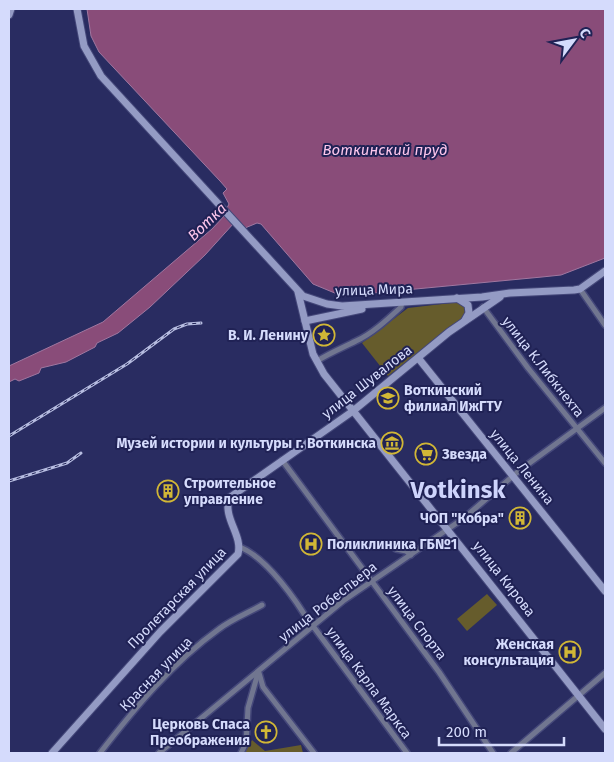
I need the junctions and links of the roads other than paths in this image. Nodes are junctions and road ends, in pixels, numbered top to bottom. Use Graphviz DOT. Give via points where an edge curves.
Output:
graph roads {
  1 [pos="11,9"];
  2 [pos="77,9"];
  3 [pos="9,15"];
  4 [pos="605,271"];
  5 [pos="580,289"];
  6 [pos="298,292"];
  7 [pos="510,293"];
  8 [pos="454,298"];
  9 [pos="402,302"];
  10 [pos="384,304"];
  11 [pos="483,307"];
  12 [pos="305,321"];
  13 [pos="464,321"];
  14 [pos="605,325"];
  15 [pos="419,359"];
  16 [pos="316,361"];
  17 [pos="605,408"];
  18 [pos="353,411"];
  19 [pos="577,428"];
  20 [pos="282,460"];
  21 [pos="605,463"];
  22 [pos="513,476"];
  23 [pos="448,529"];
  24 [pos="240,547"];
  25 [pos="396,549"];
  26 [pos="411,555"];
  27 [pos="372,581"];
  28 [pos="605,591"];
  29 [pos="262,605"];
  30 [pos="312,626"];
  31 [pos="259,672"];
  32 [pos="605,673"];
  33 [pos="578,695"];
  34 [pos="605,728"];
  35 [pos="52,753"];
  36 [pos="100,753"];
  37 [pos="158,753"];
  38 [pos="241,753"];
  39 [pos="314,753"];
  40 [pos="407,753"];
  41 [pos="493,753"];
  42 [pos="511,753"];
  1 -- 3 [label="main road"];
  2 -- 6 [label="main road" via="84,46 96,69"];
  4 -- 5 [label="main road"];
  5 -- 7 [label="main road, улица Мира"];
  5 -- 14 [label="street"];
  6 -- 10 [label="main road, улица Мира" via="334,306"];
  6 -- 12 [label="main road, улица Кирова"];
  7 -- 8 [label="main road, улица Мира"];
  7 -- 11 [label="main road, улица Мира"];
  8 -- 9 [label="main road, улица Мира"];
  8 -- 13 [label="main road" via="468,305 469,313"];
  9 -- 10 [label="main road, улица Мира"];
  9 -- 16 [label="street" via="389,318 357,341"];
  10 -- 12 [label="main road"];
  11 -- 13 [label="main road, улица Мира"];
  11 -- 19 [label="street, улица К.Либкнехта"];
  12 -- 16 [label="main road, улица Кирова"];
  13 -- 15 [label="main road, улица Шувалова"];
  15 -- 18 [label="main road, улица Шувалова"];
  15 -- 22 [label="main road, улица Ленина"];
  16 -- 18 [label="main road, улица Кирова"];
  17 -- 19 [label="street, улица Робеспьера"];
  18 -- 20 [label="main road, улица Шувалова"];
  18 -- 23 [label="main road, улица Кирова"];
  19 -- 21 [label="street, улица К.Либкнехта"];
  19 -- 22 [label="street, улица Робеспьера"];
  20 -- 24 [label="main road, Пролетарская улица" via="229,498 228,514"];
  20 -- 27 [label="street, улица Спорта"];
  22 -- 23 [label="street, улица Робеспьера"];
  22 -- 28 [label="main road, улица Ленина"];
  23 -- 26 [label="street, улица Робеспьера"];
  23 -- 33 [label="main road, улица Кирова"];
  24 -- 30 [label="street, улица Карла Маркса" via="255,554"];
  24 -- 35 [label="main road, Пролетарская улица" via="237,555 160,632"];
  25 -- 26 [label="street"];
  26 -- 27 [label="street, улица Робеспьера"];
  27 -- 30 [label="street, улица Робеспьера"];
  27 -- 41 [label="street, улица Спорта"];
  29 -- 36 [label="street, Красная улица" via="219,628 190,653"];
  30 -- 31 [label="street, улица Робеспьера"];
  30 -- 40 [label="street, улица Карла Маркса"];
  31 -- 37 [label="street, улица Робеспьера"];
  31 -- 38 [label="street" via="248,708 246,743"];
  31 -- 39 [label="street" via="263,687"];
  32 -- 33 [label="street"];
  33 -- 34 [label="main road, улица Кирова"];
  33 -- 42 [label="street"];
}
